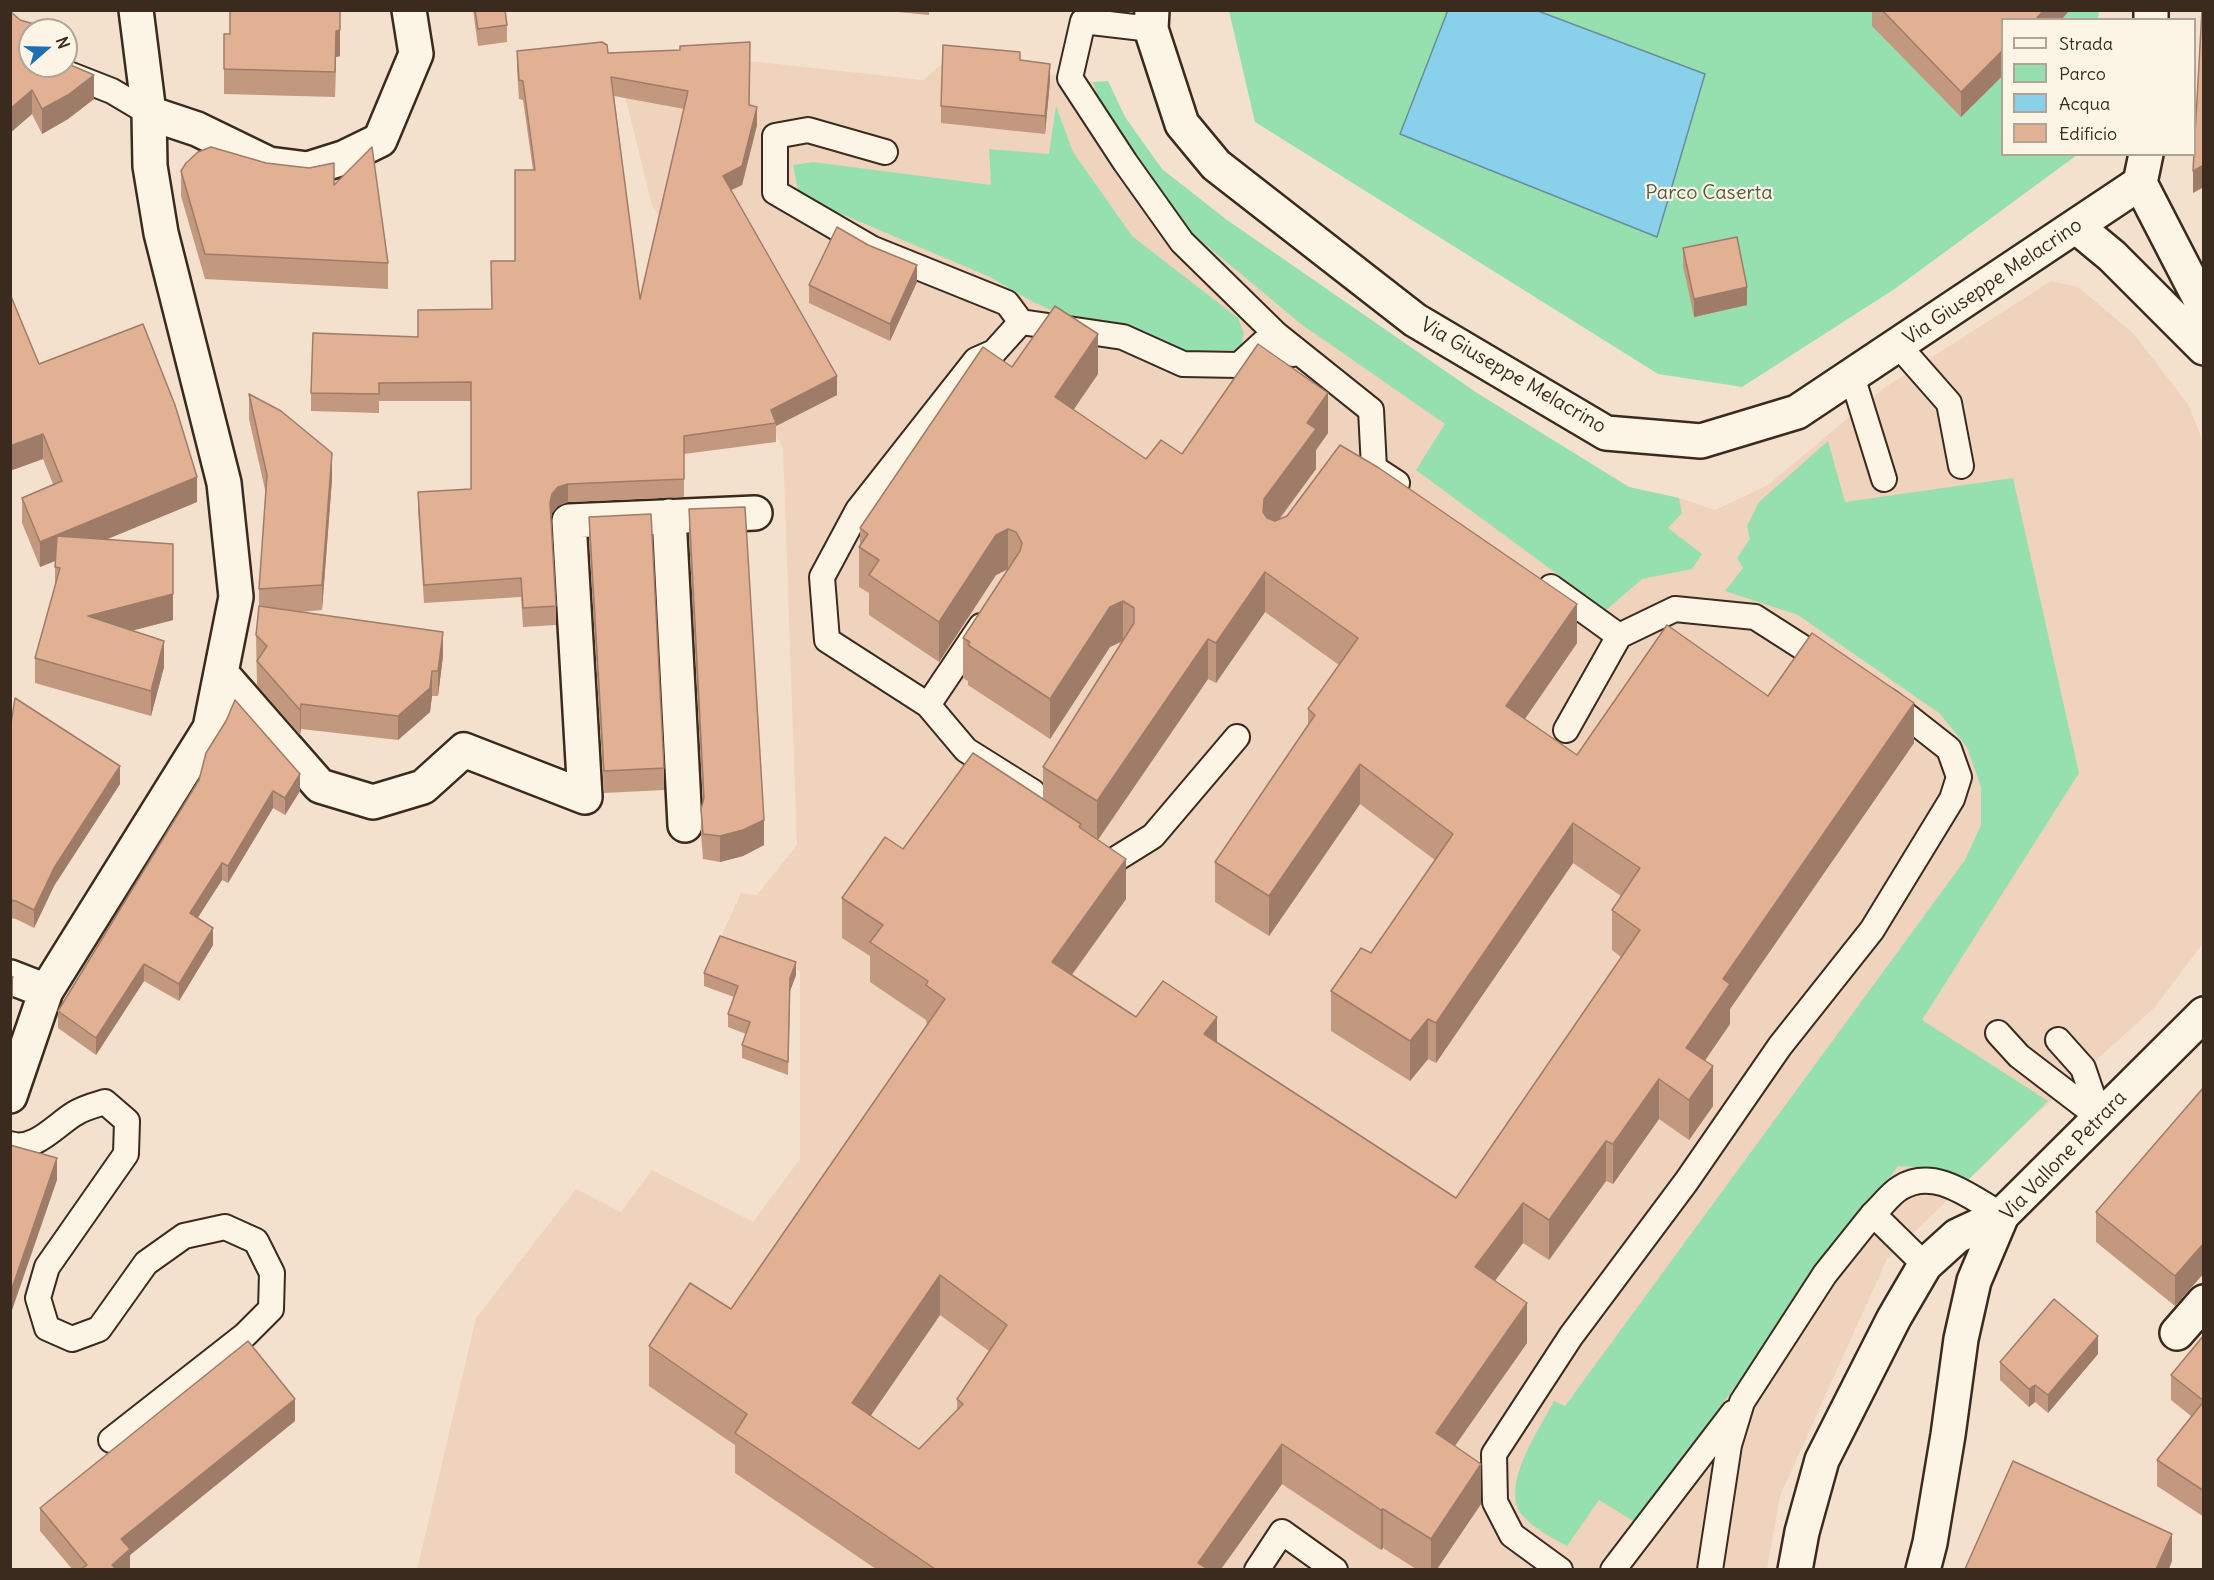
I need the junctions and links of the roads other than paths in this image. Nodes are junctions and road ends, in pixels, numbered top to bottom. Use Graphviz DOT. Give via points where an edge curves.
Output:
graph roads {
  1 [pos="136,10"];
  2 [pos="409,10"];
  3 [pos="1151,20"];
  4 [pos="76,78"];
  5 [pos="149,113"];
  6 [pos="885,152"];
  7 [pos="2143,169"];
  8 [pos="2078,227"];
  9 [pos="2204,307"];
  10 [pos="1021,322"];
  11 [pos="1898,345"];
  12 [pos="2204,348"];
  13 [pos="1309,360"];
  14 [pos="1852,376"];
  15 [pos="1372,434"];
  16 [pos="1346,457"];
  17 [pos="1961,466"];
  18 [pos="1884,479"];
  19 [pos="1413,494"];
  20 [pos="755,513"];
  21 [pos="669,516"];
  22 [pos="1530,573"];
  23 [pos="990,611"];
  24 [pos="1618,636"];
  25 [pos="221,673"];
  26 [pos="928,705"];
  27 [pos="1566,730"];
  28 [pos="1237,737"];
  29 [pos="685,825"];
  30 [pos="1052,830"];
  31 [pos="1079,847"];
  32 [pos="10,977"];
  33 [pos="46,991"];
  34 [pos="2204,1014"];
  35 [pos="1998,1033"];
  36 [pos="2058,1040"];
  37 [pos="10,1096"];
  38 [pos="2100,1118"];
  39 [pos="10,1144"];
  40 [pos="1873,1214"];
  41 [pos="2002,1215"];
  42 [pos="1925,1265"];
  43 [pos="2204,1302"];
  44 [pos="2177,1333"];
  45 [pos="1742,1402"];
  46 [pos="111,1440"];
  47 [pos="1257,1569"];
  48 [pos="1335,1569"];
  49 [pos="1560,1569"];
  50 [pos="1613,1569"];
  51 [pos="1710,1569"];
  52 [pos="1795,1569"];
  53 [pos="1923,1569"];
  1 -- 5 [label="main road"];
  2 -- 5 [label="main road" via="416,54 380,140 343,158 308,170 269,164 197,129"];
  3 -- 13 [label="lane" via="1083,21 1070,78 1182,242 1276,334"];
  3 -- 14 [label="main road, Via Giuseppe Melacrino" via="1182,124 1216,165 1415,320 1606,433 1701,441 1797,412"];
  4 -- 5 [label="lane"];
  5 -- 25 [label="main road" via="150,166 160,233 224,483 236,597"];
  6 -- 10 [label="lane" via="808,130 775,136 775,192 873,249 1007,303"];
  7 -- 8 [label="main road, Via Giuseppe Melacrino"];
  7 -- 9 [label="main road"];
  8 -- 11 [label="main road, Via Giuseppe Melacrino"];
  8 -- 12 [label="main road"];
  10 -- 13 [label="lane" via="1124,337 1182,364 1239,365 1264,342"];
  10 -- 26 [label="lane" via="994,352 976,360 887,472 858,510 822,577 827,640"];
  11 -- 14 [label="main road, Via Giuseppe Melacrino"];
  11 -- 17 [label="lane" via="1949,403"];
  13 -- 15 [label="lane" via="1371,410"];
  14 -- 18 [label="lane"];
  15 -- 16 [label="lane"];
  15 -- 19 [label="lane" via="1374,468"];
  20 -- 21 [label="main road"];
  21 -- 25 [label="main road" via="569,521 585,797 464,750 423,786 373,802 320,786"];
  21 -- 29 [label="main road"];
  22 -- 24 [label="lane"];
  23 -- 26 [label="lane"];
  24 -- 27 [label="lane"];
  24 -- 49 [label="lane" via="1675,609 1755,617 1902,710 1949,748 1959,777 1952,799 1872,930 1780,1046 1686,1182 1571,1336 1494,1454 1495,1502 1512,1535"];
  25 -- 33 [label="main road" via="210,728"];
  26 -- 30 [label="lane" via="966,750 1039,783 1026,813"];
  28 -- 31 [label="lane" via="1153,836 1108,864"];
  32 -- 33 [label="main road"];
  33 -- 37 [label="main road"];
  34 -- 38 [label="main road, Via Vallone Petrara"];
  35 -- 38 [label="lane" via="2019,1056"];
  36 -- 38 [label="lane" via="2083,1068"];
  38 -- 41 [label="main road, Via Vallone Petrara"];
  39 -- 46 [label="lane" via="17,1146 40,1139 75,1113 105,1102 127,1121 126,1154 47,1267 38,1298 47,1328 72,1339 99,1329 146,1263 184,1236 225,1227 256,1241 272,1273 272,1309 245,1335"];
  40 -- 41 [label="lane" via="1899,1188 1918,1180 1940,1180"];
  40 -- 42 [label="lane"];
  40 -- 45 [label="lane" via="1826,1274"];
  41 -- 42 [label="main road" via="1957,1236"];
  41 -- 53 [label="main road, Via Vallone Petrara" via="1968,1305"];
  42 -- 52 [label="main road" via="1822,1460"];
  43 -- 44 [label="main road"];
  45 -- 50 [label="lane"];
  45 -- 51 [label="lane" via="1730,1445"];
  47 -- 48 [label="lane" via="1282,1532"];
}
